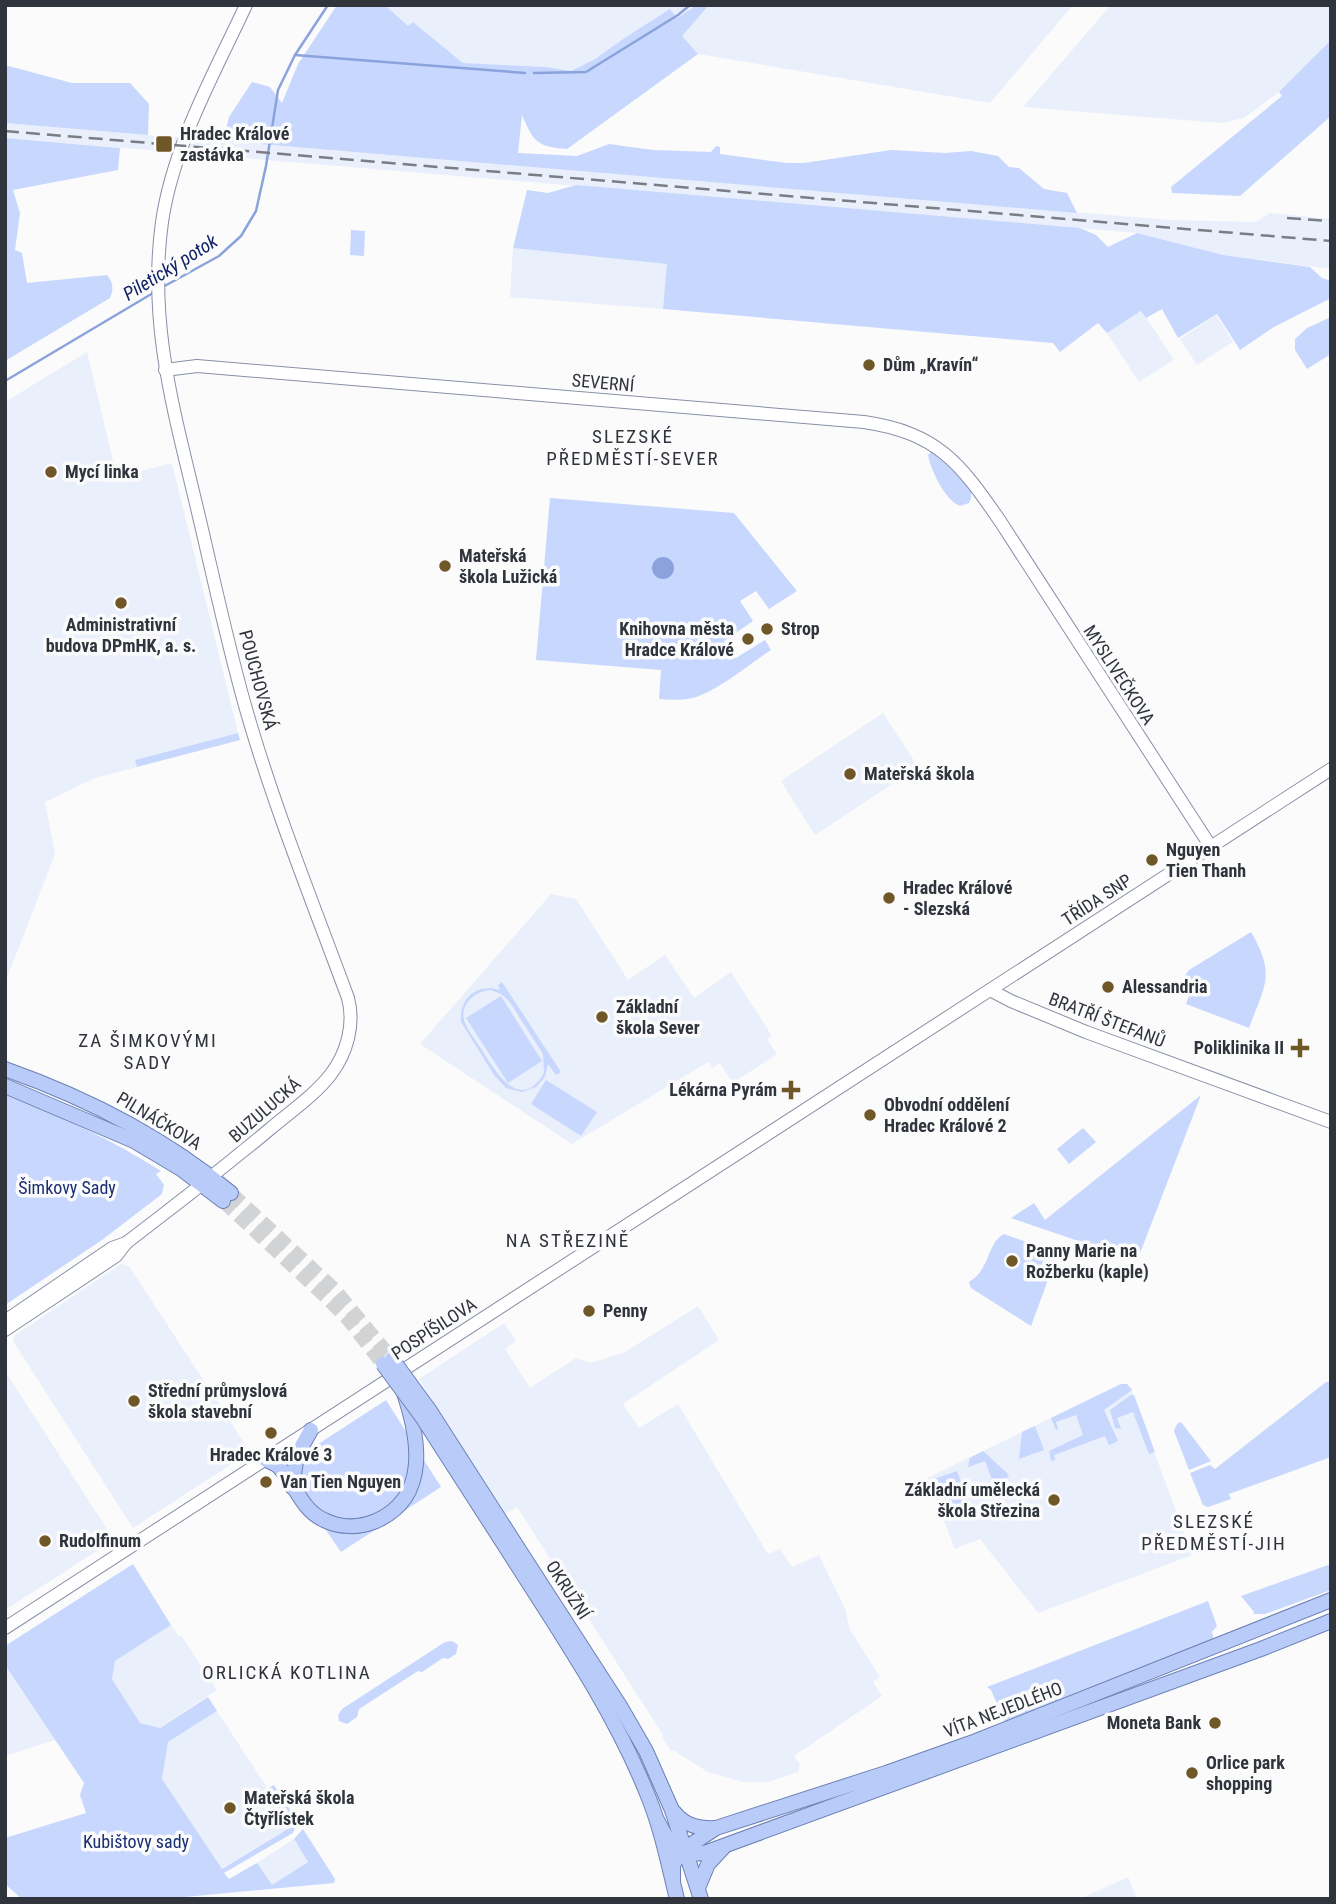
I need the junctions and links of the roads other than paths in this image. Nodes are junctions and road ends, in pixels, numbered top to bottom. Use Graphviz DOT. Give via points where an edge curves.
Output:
graph roads {
  1 [pos="246,5"];
  2 [pos="165,370"];
  3 [pos="1000,521"];
  4 [pos="1331,769"];
  5 [pos="1210,847"];
  6 [pos="990,990"];
  7 [pos="347,1043"];
  8 [pos="882,1060"];
  9 [pos="5,1069"];
  10 [pos="5,1086"];
  11 [pos="1331,1122"];
  12 [pos="207,1181"];
  13 [pos="227,1197"];
  14 [pos="126,1243"];
  15 [pos="5,1321"];
  16 [pos="5,1330"];
  17 [pos="402,1389"];
  18 [pos="311,1430"];
  19 [pos="265,1459"];
  20 [pos="292,1487"];
  21 [pos="510,1544"];
  22 [pos="1331,1600"];
  23 [pos="1331,1621"];
  24 [pos="5,1628"];
  25 [pos="673,1810"];
  26 [pos="657,1820"];
  27 [pos="712,1830"];
  28 [pos="729,1843"];
  29 [pos="685,1850"];
  30 [pos="673,1881"];
  31 [pos="699,1894"];
  32 [pos="677,1899"];
  1 -- 2 [label="street, POUCHOVSKÁ" via="201,101 162,220 157,273"];
  2 -- 3 [label="street, SEVERNÍ" via="209,367 879,424 913,434 942,450 968,476"];
  2 -- 7 [label="street, POUCHOVSKÁ" via="247,711 350,1005"];
  3 -- 5 [label="street, MYSLIVEČKOVA"];
  4 -- 5 [label="street, TŘÍDA SNP"];
  5 -- 6 [label="street, TŘÍDA SNP"];
  6 -- 8 [label="street, TŘÍDA SNP"];
  6 -- 11 [label="street, BRATŘÍ ŠTEFANŮ" via="1086,1032"];
  7 -- 12 [label="street, BUZULUCKÁ" via="321,1084"];
  8 -- 18 [label="street, POSPÍŠILOVA"];
  9 -- 12 [label="main road, PILNÁČKOVA" via="136,1126"];
  10 -- 12 [label="main road, PILNÁČKOVA" via="134,1141"];
  12 -- 13 [label="main road"];
  12 -- 14 [label="street, BUZULUCKÁ"];
  14 -- 15 [label="street, BUZULUCKÁ" via="111,1248"];
  14 -- 16 [label="street, BUZULUCKÁ" via="116,1256"];
  17 -- 20 [label="main road" via="416,1443 416,1464 411,1485 390,1513 349,1527 325,1521"];
  17 -- 21 [label="main road, OKRUŽNÍ, bridge"];
  17 -- 21 [label="main road, OKRUŽNÍ, bridge" via="388,1361 430,1411"];
  18 -- 19 [label="street, POSPÍŠILOVA"];
  18 -- 20 [label="main road" via="297,1455"];
  19 -- 20 [label="main road" via="279,1466"];
  19 -- 24 [label="street, POSPÍŠILOVA"];
  21 -- 25 [label="main road, OKRUŽNÍ" via="636,1733"];
  21 -- 26 [label="main road, OKRUŽNÍ" via="605,1709"];
  22 -- 27 [label="main road, VÍTA NEJEDLÉHO" via="976,1741"];
  23 -- 28 [label="main road, VÍTA NEJEDLÉHO"];
  25 -- 27 [label="main road" via="686,1823"];
  25 -- 29 [label="main road, OKRUŽNÍ"];
  26 -- 29 [label="main road" via="667,1839"];
  26 -- 30 [label="main road"];
  27 -- 29 [label="main road, VÍTA NEJEDLÉHO"];
  28 -- 29 [label="main road, VÍTA NEJEDLÉHO" via="699,1854"];
  28 -- 31 [label="main road" via="711,1859"];
  29 -- 30 [label="main road" via="673,1865"];
  29 -- 31 [label="main road, OKRUŽNÍ"];
  30 -- 32 [label="main road"];
}
